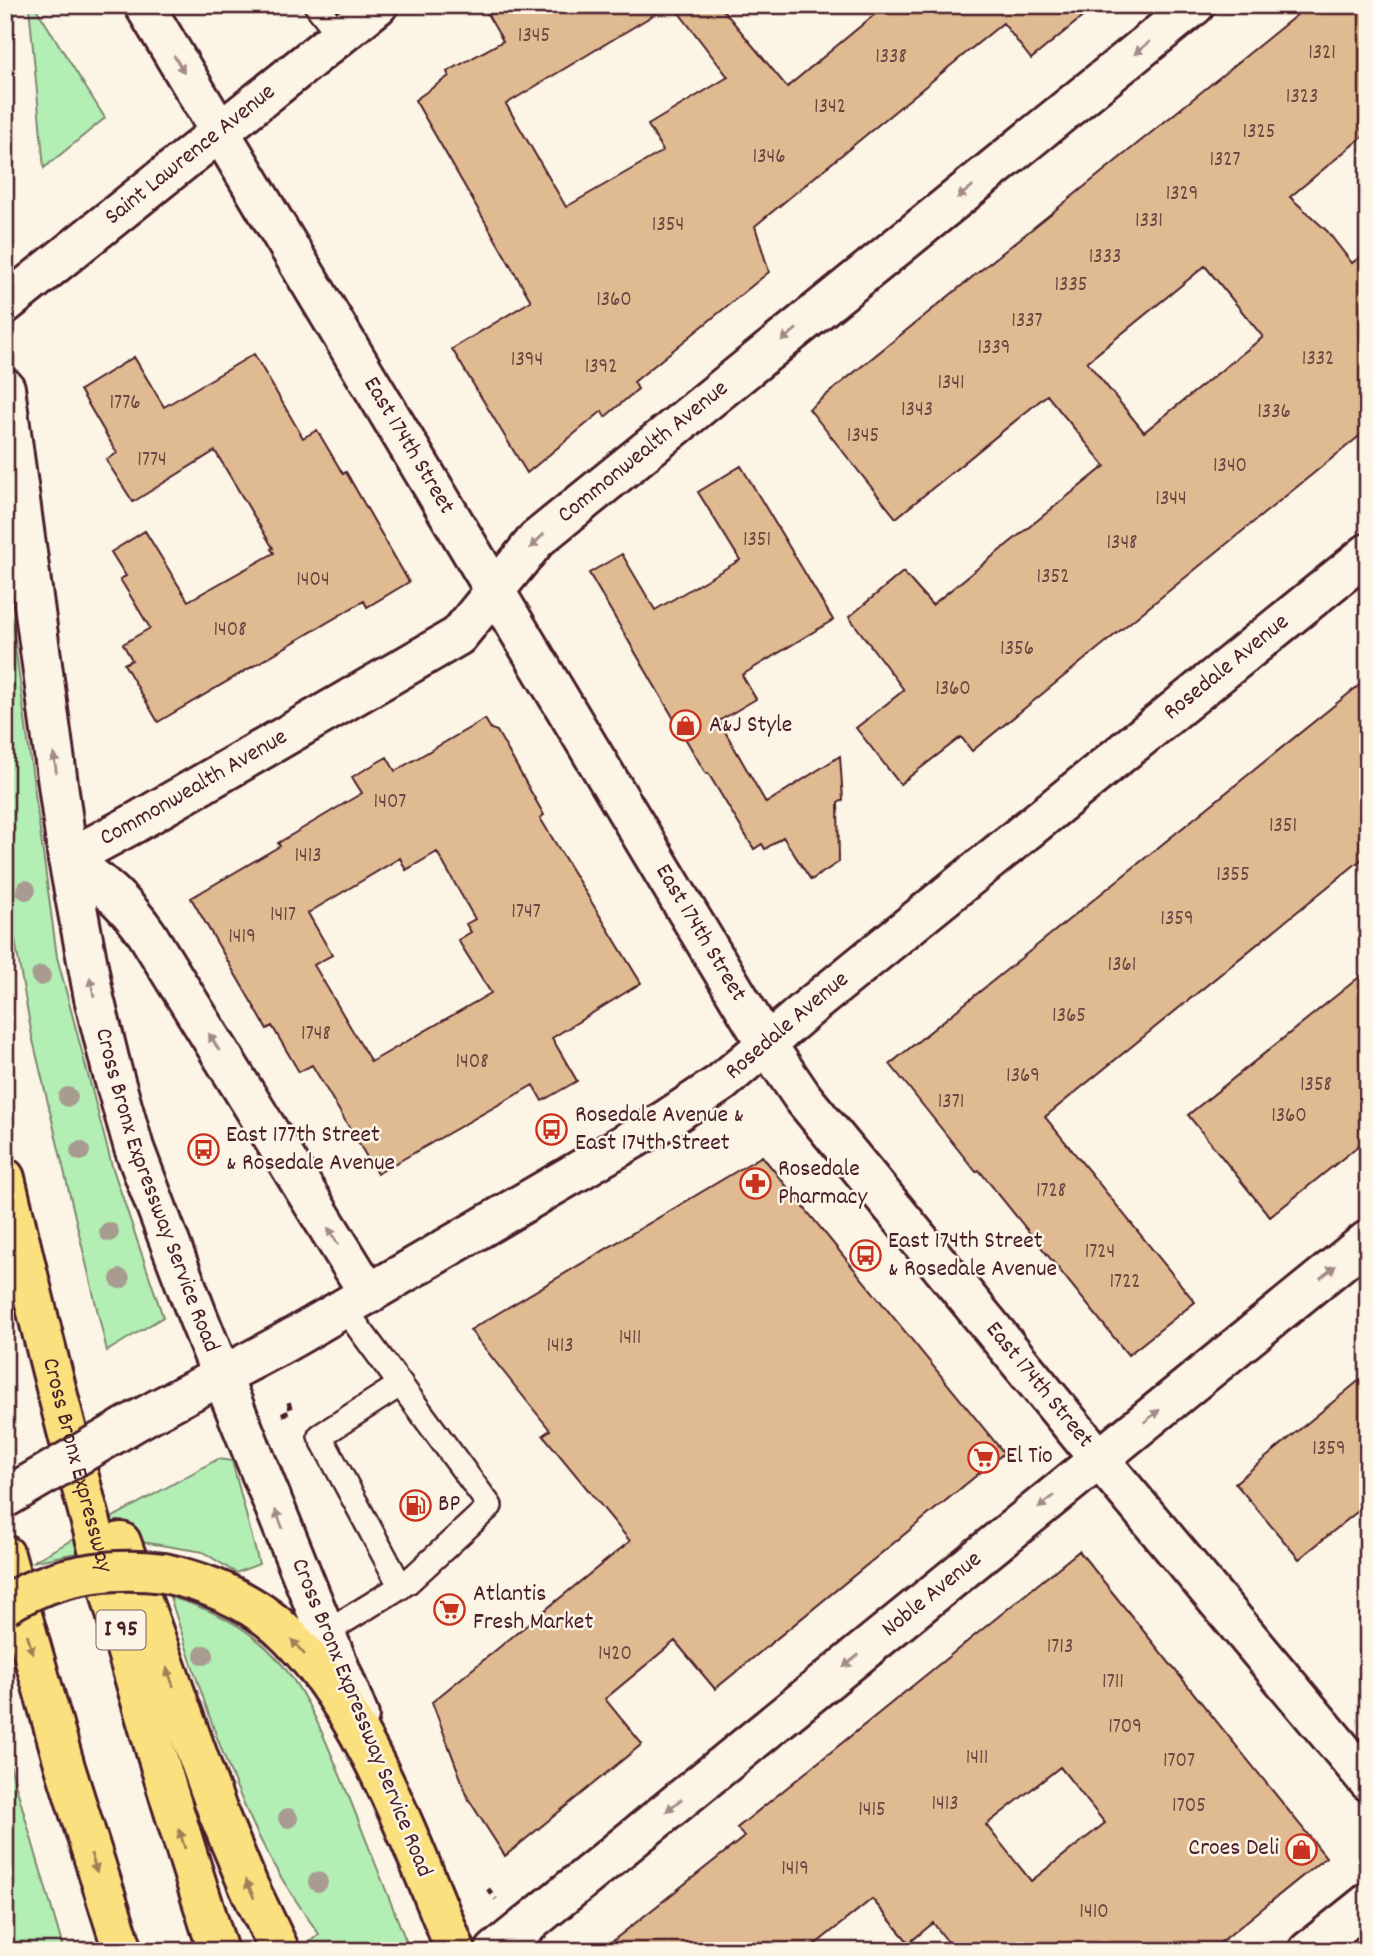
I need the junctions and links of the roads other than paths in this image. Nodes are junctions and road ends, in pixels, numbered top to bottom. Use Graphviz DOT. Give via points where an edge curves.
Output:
graph roads {
  1 [pos="144,5"];
  2 [pos="316,5"];
  3 [pos="378,5"];
  4 [pos="1195,5"];
  5 [pos="340,36"];
  6 [pos="220,132"];
  7 [pos="5,304"];
  8 [pos="5,388"];
  9 [pos="1368,553"];
  10 [pos="495,592"];
  11 [pos="68,859"];
  12 [pos="766,1045"];
  13 [pos="5,1178"];
  14 [pos="1368,1240"];
  15 [pos="357,1301"];
  16 [pos="36,1307"];
  17 [pos="221,1377"];
  18 [pos="401,1384"];
  19 [pos="1100,1460"];
  20 [pos="5,1498"];
  21 [pos="5,1555"];
  22 [pos="401,1587"];
  23 [pos="5,1605"];
  24 [pos="326,1633"];
  25 [pos="1368,1781"];
  26 [pos="397,1809"];
  27 [pos="1368,1903"];
  28 [pos="123,1951"];
  29 [pos="218,1951"];
  30 [pos="280,1951"];
  31 [pos="456,1951"];
  32 [pos="495,1951"];
  33 [pos="1308,1951"];
  1 -- 6 [label="street, East 174th Street, one-way"];
  2 -- 5 [label="lane"];
  3 -- 5 [label="street, Saint Lawrence Avenue"];
  4 -- 10 [label="street, Commonwealth Avenue, one-way" via="537,539"];
  5 -- 6 [label="street, Saint Lawrence Avenue"];
  6 -- 7 [label="street, Saint Lawrence Avenue"];
  6 -- 10 [label="street, East 174th Street"];
  11 -- 8 [label="street, Cross Bronx Expressway Service Road, one-way"];
  9 -- 12 [label="street, Rosedale Avenue"];
  10 -- 11 [label="street, Commonwealth Avenue" via="458,636"];
  10 -- 12 [label="street, East 174th Street"];
  15 -- 11 [label="street, one-way" via="147,934 124,904"];
  17 -- 11 [label="street, Cross Bronx Expressway Service Road, one-way" via="159,1219 111,1071"];
  12 -- 15 [label="street, Rosedale Avenue" via="721,1083 664,1121"];
  12 -- 19 [label="street, East 174th Street" via="803,1098"];
  13 -- 16 [label="main road, Cross Bronx Expressway / I 95"];
  19 -- 14 [label="street, Noble Avenue, one-way"];
  15 -- 17 [label="street, Rosedale Avenue"];
  15 -- 18 [label="lane"];
  29 -- 16 [label="main road, Cross Bronx Expressway / I 95, one-way" via="137,1688"];
  30 -- 16 [label="main road, one-way" via="219,1815"];
  17 -- 20 [label="street, Rosedale Avenue, bridge" via="170,1401"];
  24 -- 17 [label="street, Cross Bronx Expressway Service Road, one-way"];
  18 -- 22 [label="lane" via="320,1436"];
  18 -- 22 [label="lane" via="490,1506"];
  19 -- 25 [label="street, East 174th Street"];
  19 -- 32 [label="street, Noble Avenue, one-way"];
  21 -- 28 [label="main road, one-way"];
  22 -- 24 [label="lane"];
  26 -- 23 [label="main road, one-way, bridge" via="327,1684 277,1625 242,1600 202,1582 164,1573 111,1571 40,1587"];
  24 -- 26 [label="street, Cross Bronx Expressway Service Road"];
  26 -- 31 [label="main road, Cross Bronx Expressway Service Road"];
  27 -- 33 [label="street"];
}
